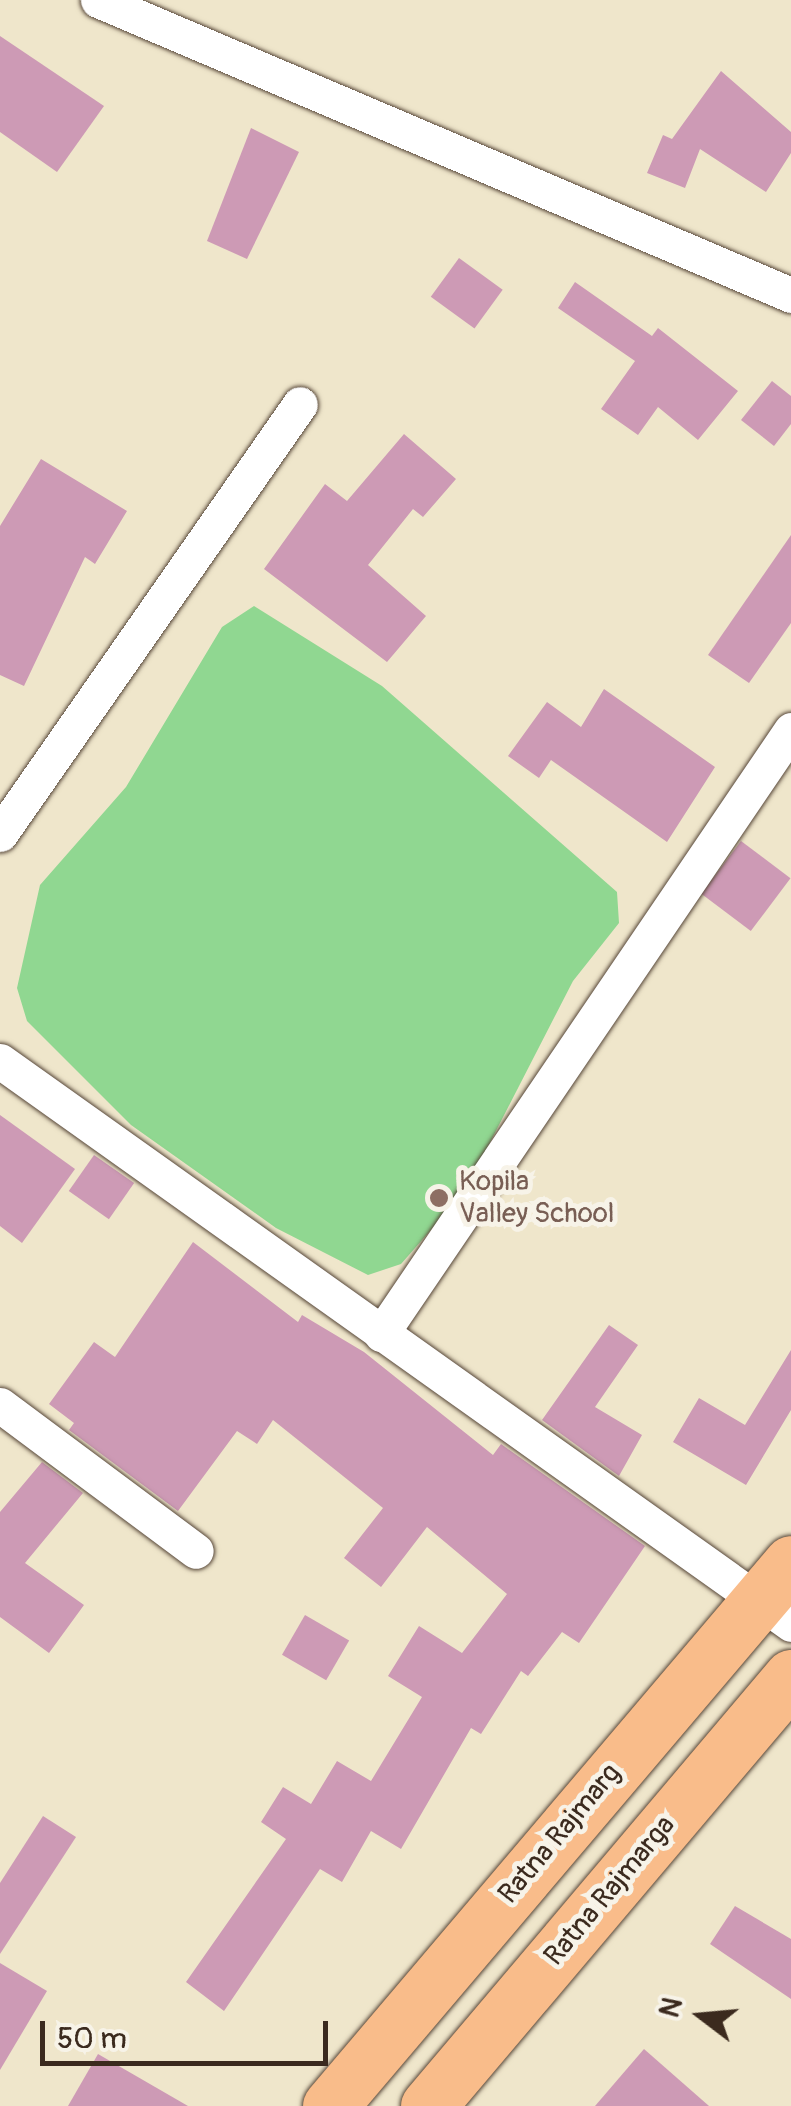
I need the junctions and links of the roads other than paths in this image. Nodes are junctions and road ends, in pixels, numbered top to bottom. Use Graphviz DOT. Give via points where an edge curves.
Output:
graph roads {
  1 [pos="98,0"];
  2 [pos="791,295"];
  3 [pos="300,404"];
  4 [pos="791,730"];
  5 [pos="0,834"];
  6 [pos="0,1062"];
  7 [pos="382,1334"];
  8 [pos="0,1405"];
  9 [pos="196,1551"];
  10 [pos="781,1595"];
  11 [pos="791,1677"];
  12 [pos="330,2106"];
  13 [pos="428,2106"];
  1 -- 2 [label="street"];
  3 -- 5 [label="street"];
  4 -- 7 [label="street"];
  6 -- 7 [label="street"];
  7 -- 10 [label="street"];
  8 -- 9 [label="street"];
  10 -- 12 [label="main road, Ratna Rajmarg"];
  11 -- 13 [label="main road, Ratna Rajmarga"];
}
